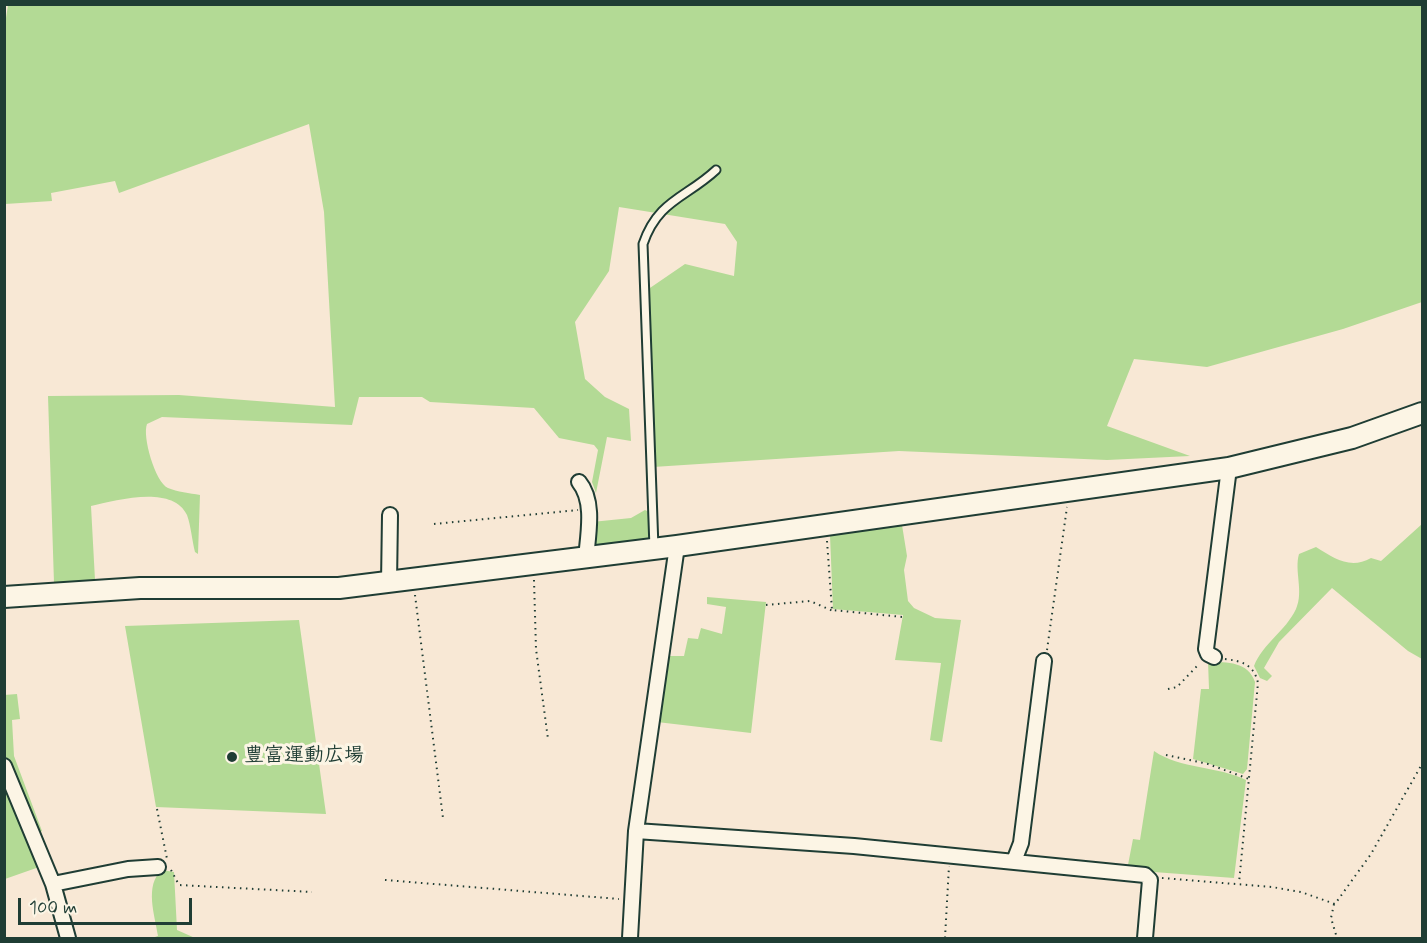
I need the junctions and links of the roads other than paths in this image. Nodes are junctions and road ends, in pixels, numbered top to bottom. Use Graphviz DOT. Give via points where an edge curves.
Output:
graph roads {
  1 [pos="716,170"];
  2 [pos="1422,412"];
  3 [pos="1229,468"];
  4 [pos="579,482"];
  5 [pos="390,515"];
  6 [pos="677,546"];
  7 [pos="654,549"];
  8 [pos="586,558"];
  9 [pos="389,583"];
  10 [pos="4,597"];
  11 [pos="1211,656"];
  12 [pos="1044,661"];
  13 [pos="4,766"];
  14 [pos="636,831"];
  15 [pos="1014,861"];
  16 [pos="158,867"];
  17 [pos="53,884"];
  18 [pos="68,939"];
  19 [pos="630,939"];
  20 [pos="1145,939"];
  1 -- 7 [label="lane" via="662,209 643,244"];
  2 -- 3 [label="street" via="1375,431"];
  3 -- 6 [label="street"];
  3 -- 11 [label="street" via="1206,649"];
  4 -- 8 [label="street" via="588,510"];
  5 -- 9 [label="street"];
  6 -- 7 [label="street"];
  6 -- 14 [label="street"];
  7 -- 8 [label="street"];
  8 -- 9 [label="street"];
  9 -- 10 [label="street" via="339,588 140,588"];
  12 -- 15 [label="street" via="1021,843"];
  13 -- 17 [label="street"];
  14 -- 15 [label="street"];
  14 -- 19 [label="street"];
  15 -- 20 [label="street" via="1149,877"];
  16 -- 17 [label="street"];
  17 -- 18 [label="street"];
}
